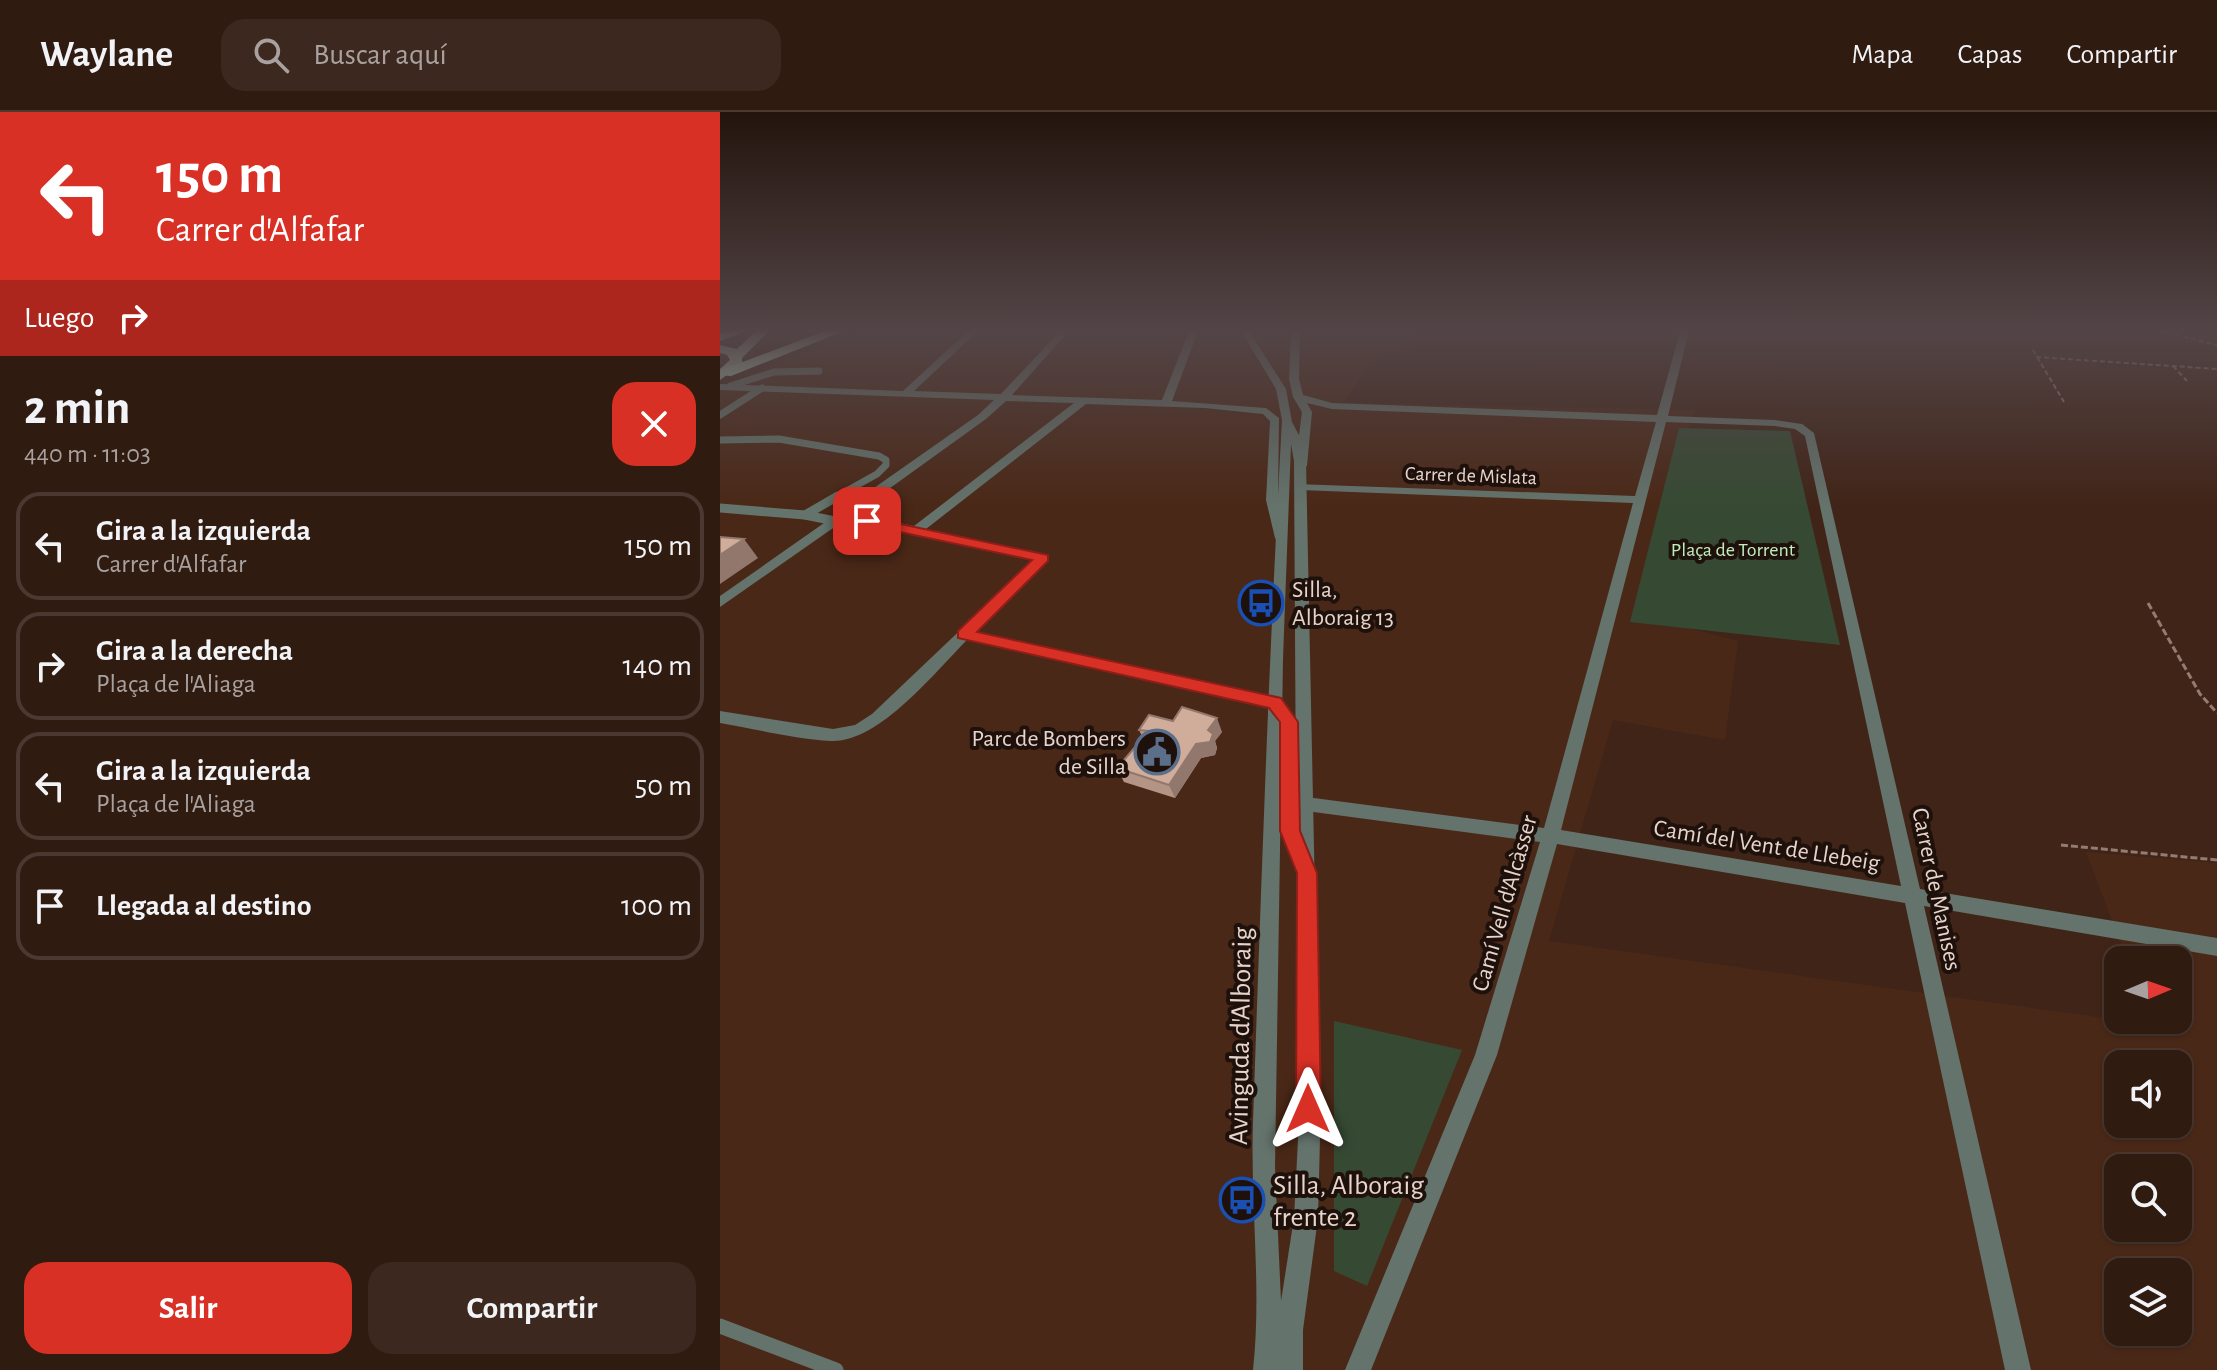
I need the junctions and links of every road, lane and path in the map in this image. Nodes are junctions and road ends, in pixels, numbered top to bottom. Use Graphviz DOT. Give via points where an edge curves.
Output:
graph roads {
  1 [pos="759,390"];
  2 [pos="811,390"];
  3 [pos="910,390"];
  4 [pos="1011,390"];
  5 [pos="1171,390"];
  6 [pos="1281,390"];
  7 [pos="1296,390"];
  8 [pos="1670,390"];
  9 [pos="2056,390"];
  10 [pos="906,393"];
  11 [pos="1004,397"];
  12 [pos="1298,397"];
  13 [pos="1083,401"];
  14 [pos="2064,402"];
  15 [pos="1166,404"];
  16 [pos="1332,406"];
  17 [pos="720,415"];
  18 [pos="1628,417"];
  19 [pos="1307,418"];
  20 [pos="1663,418"];
  21 [pos="1287,420"];
  22 [pos="1658,436"];
  23 [pos="720,440"];
  24 [pos="1300,479"];
  25 [pos="1641,500"];
  26 [pos="720,508"];
  27 [pos="805,515"];
  28 [pos="839,518"];
  29 [pos="914,532"];
  30 [pos="1281,538"];
  31 [pos="720,603"];
  32 [pos="2148,603"];
  33 [pos="964,634"];
  34 [pos="1275,703"];
  35 [pos="2217,713"];
  36 [pos="720,717"];
  37 [pos="1306,804"];
  38 [pos="1551,836"];
  39 [pos="2061,845"];
  40 [pos="2217,860"];
  41 [pos="1307,873"];
  42 [pos="1911,895"];
  43 [pos="2217,947"];
  44 [pos="720,1326"];
  45 [pos="836,1370"];
  46 [pos="1266,1370"];
  47 [pos="1290,1370"];
  48 [pos="1358,1370"];
  49 [pos="2018,1370"];
  1 -- 17 [label="lane"];
  2 -- 10 [label="street"];
  3 -- 10 [label="street"];
  4 -- 11 [label="street"];
  5 -- 15 [label="street"];
  6 -- 21 [label="street"];
  7 -- 12 [label="street"];
  8 -- 20 [label="street, Camí Vell d'Alcàsser"];
  9 -- 14 [label="path"];
  10 -- 11 [label="street"];
  11 -- 13 [label="street"];
  11 -- 28 [label="street"];
  12 -- 16 [label="street"];
  12 -- 19 [label="street"];
  13 -- 15 [label="street"];
  13 -- 29 [label="street"];
  15 -- 30 [label="street" via="1266,411 1275,420 1272,500"];
  16 -- 18 [label="street"];
  16 -- 19 [label="street"];
  18 -- 20 [label="street"];
  18 -- 22 [label="street"];
  19 -- 24 [label="street"];
  20 -- 22 [label="street, Camí Vell d'Alcàsser"];
  20 -- 42 [label="street, Carrer de Manises" via="1798,426 1807,431"];
  21 -- 24 [label="street, Avinguda d’Alboraig" via="1296,439"];
  21 -- 30 [label="street, Avinguda d’Alboraig"];
  22 -- 25 [label="street, Camí Vell d'Alcàsser"];
  23 -- 27 [label="lane" via="781,441 886,460 877,474"];
  24 -- 25 [label="street, Carrer de Mislata"];
  24 -- 37 [label="street, Avinguda d’Alboraig"];
  25 -- 38 [label="street, Camí Vell d'Alcàsser"];
  26 -- 27 [label="lane"];
  27 -- 28 [label="lane"];
  28 -- 29 [label="street"];
  28 -- 31 [label="street"];
  29 -- 33 [label="street" via="1043,558"];
  30 -- 34 [label="street, Avinguda d’Alboraig"];
  32 -- 35 [label="path" via="2200,694"];
  33 -- 34 [label="street"];
  33 -- 36 [label="street" via="859,730 833,735"];
  34 -- 41 [label="street, Avinguda d’Alboraig" via="1289,722 1290,831"];
  34 -- 46 [label="street, Avinguda d’Alboraig" via="1263,1167 1270,1333"];
  37 -- 38 [label="street, Camí del Vent de Llebeig"];
  37 -- 41 [label="street, Avinguda d’Alboraig"];
  38 -- 42 [label="street, Camí del Vent de Llebeig"];
  38 -- 48 [label="street, Camí Vell d'Alcàsser" via="1486,1055"];
  39 -- 40 [label="path"];
  41 -- 47 [label="street, Avinguda d’Alboraig" via="1307,1203 1290,1330"];
  42 -- 43 [label="street, Camí del Vent de Llebeig"];
  42 -- 49 [label="street, Carrer de Manises"];
  44 -- 45 [label="lane"];
}
